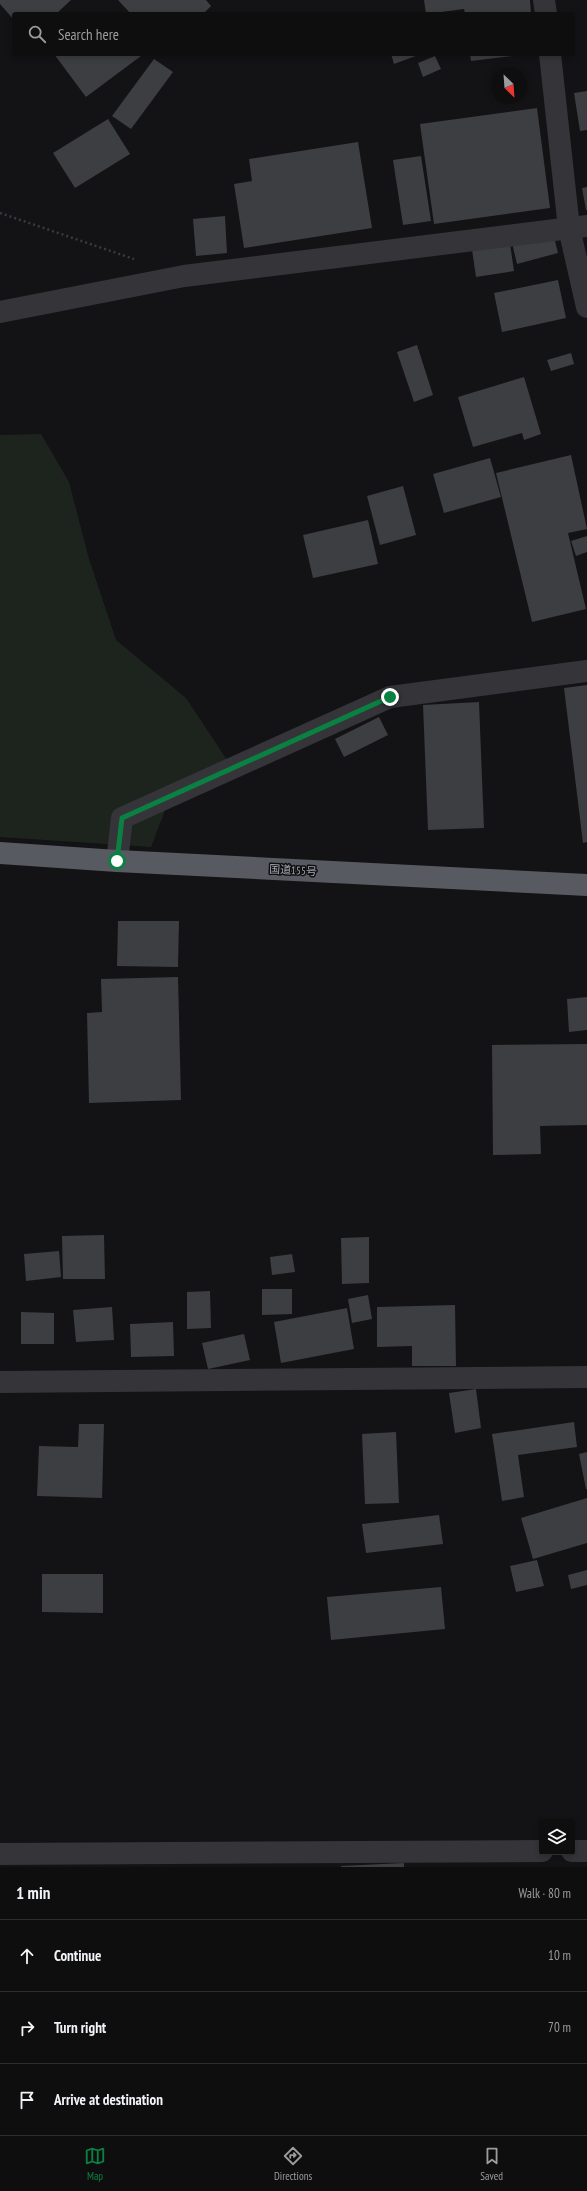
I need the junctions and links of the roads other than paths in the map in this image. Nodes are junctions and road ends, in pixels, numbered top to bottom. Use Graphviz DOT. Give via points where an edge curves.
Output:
graph roads {
  1 [pos="544,0"];
  2 [pos="546,12"];
  3 [pos="550,56"];
  4 [pos="578,227"];
  5 [pos="587,307"];
  6 [pos="0,312"];
  7 [pos="587,671"];
  8 [pos="0,853"];
  9 [pos="117,861"];
  10 [pos="587,885"];
  11 [pos="587,1378"];
  12 [pos="0,1382"];
  13 [pos="575,1851"];
  14 [pos="587,1851"];
  15 [pos="539,1852"];
  16 [pos="0,1854"];
  17 [pos="41,1860"];
  1 -- 2 [label="street"];
  3 -- 4 [label="street"];
  4 -- 5 [label="street"];
  4 -- 6 [label="street" via="184,276"];
  7 -- 9 [label="street" via="390,697 122,818"];
  8 -- 9 [label="highway, 国道155号"];
  9 -- 10 [label="highway, 国道155号"];
  11 -- 12 [label="street"];
  13 -- 14 [label="street"];
  15 -- 17 [label="street"];
  16 -- 17 [label="street"];
}
